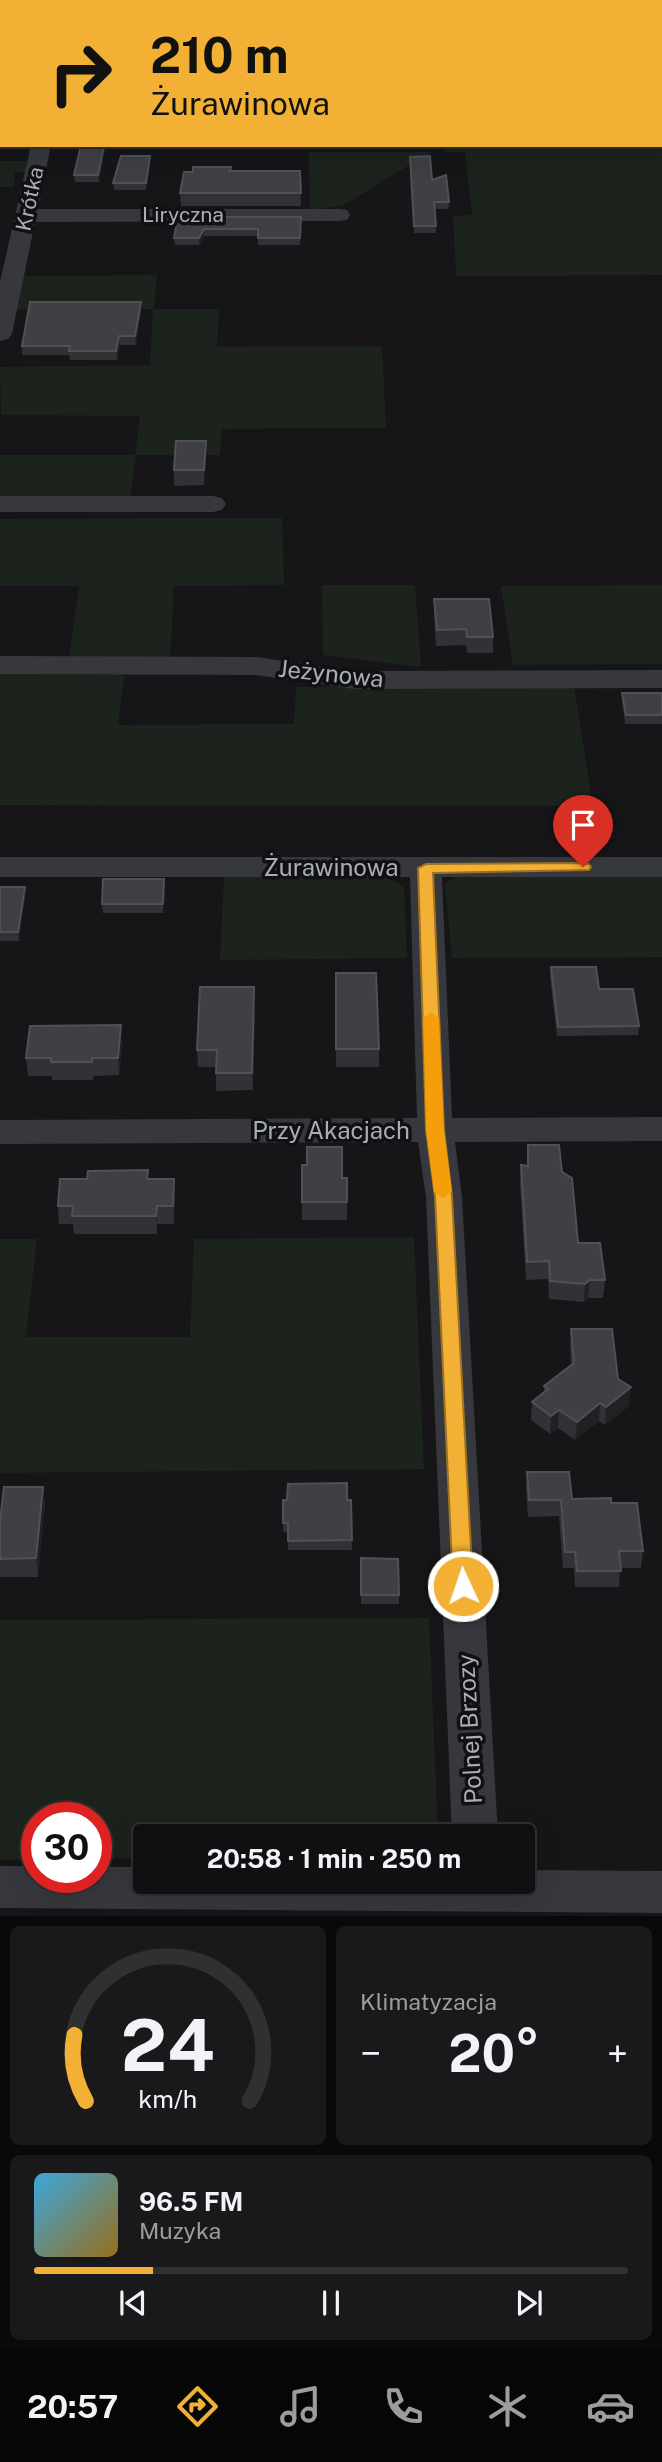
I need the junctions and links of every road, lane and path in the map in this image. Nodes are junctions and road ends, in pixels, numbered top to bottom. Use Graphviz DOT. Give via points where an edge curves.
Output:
graph roads {
  1 [pos="41,147"];
  2 [pos="339,215"];
  3 [pos="27,216"];
  4 [pos="0,334"];
  5 [pos="0,504"];
  6 [pos="214,504"];
  7 [pos="0,665"];
  8 [pos="662,679"];
  9 [pos="0,867"];
  10 [pos="662,867"];
  11 [pos="426,868"];
  12 [pos="662,1129"];
  13 [pos="435,1130"];
  14 [pos="0,1132"];
  15 [pos="474,1824"];
  16 [pos="0,1887"];
  17 [pos="133,1887"];
  18 [pos="535,1889"];
  19 [pos="662,1892"];
  1 -- 3 [label="street, Krótka"];
  2 -- 3 [label="street, Liryczna"];
  3 -- 4 [label="street, Krótka"];
  5 -- 6 [label="street"];
  7 -- 8 [label="street, Jeżynowa" via="256,666 354,680"];
  9 -- 11 [label="street, Żurawinowa"];
  10 -- 11 [label="street, Żurawinowa"];
  11 -- 13 [label="street, Polnej Brzozy"];
  12 -- 13 [label="street, Przy Akacjach"];
  13 -- 14 [label="street, Przy Akacjach"];
  13 -- 15 [label="street, Polnej Brzozy" via="444,1197"];
  16 -- 17 [label="street"];
  18 -- 19 [label="street"];
}
